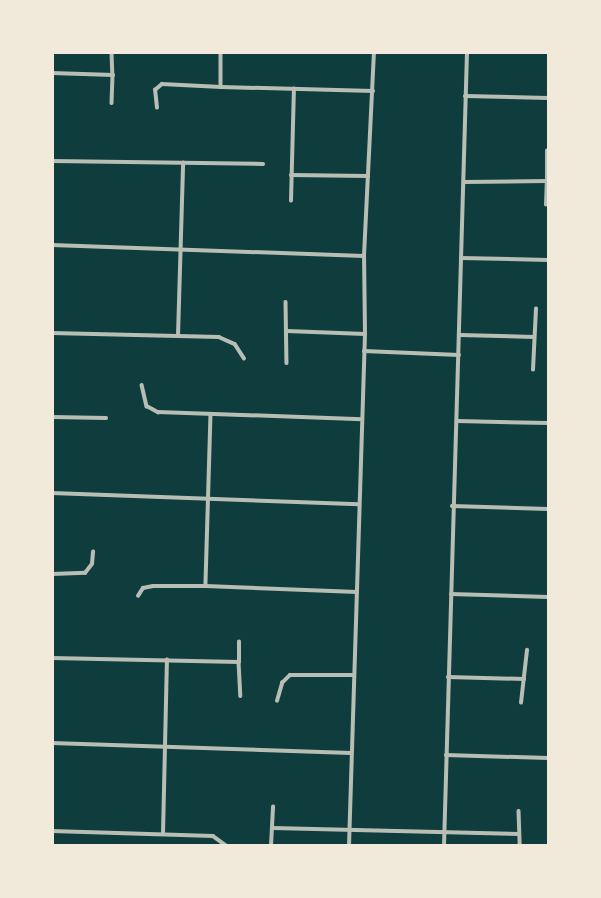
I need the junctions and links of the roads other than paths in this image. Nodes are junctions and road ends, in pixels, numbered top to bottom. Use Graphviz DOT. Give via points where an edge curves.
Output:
graph roads {
  1 [pos="112,52"];
  2 [pos="221,52"];
  3 [pos="374,52"];
  4 [pos="467,52"];
  5 [pos="52,73"];
  6 [pos="113,75"];
  7 [pos="220,87"];
  8 [pos="294,89"];
  9 [pos="373,91"];
  10 [pos="465,96"];
  11 [pos="548,98"];
  12 [pos="112,103"];
  13 [pos="157,108"];
  14 [pos="547,151"];
  15 [pos="52,160"];
  16 [pos="183,163"];
  17 [pos="263,164"];
  18 [pos="291,175"];
  19 [pos="368,176"];
  20 [pos="547,181"];
  21 [pos="464,182"];
  22 [pos="291,201"];
  23 [pos="546,205"];
  24 [pos="52,246"];
  25 [pos="180,249"];
  26 [pos="364,256"];
  27 [pos="461,258"];
  28 [pos="548,260"];
  29 [pos="286,302"];
  30 [pos="536,309"];
  31 [pos="287,331"];
  32 [pos="52,333"];
  33 [pos="365,334"];
  34 [pos="460,335"];
  35 [pos="178,336"];
  36 [pos="534,337"];
  37 [pos="364,351"];
  38 [pos="459,355"];
  39 [pos="244,358"];
  40 [pos="287,363"];
  41 [pos="533,370"];
  42 [pos="142,385"];
  43 [pos="211,414"];
  44 [pos="52,417"];
  45 [pos="106,418"];
  46 [pos="362,419"];
  47 [pos="457,421"];
  48 [pos="548,423"];
  49 [pos="52,493"];
  50 [pos="209,499"];
  51 [pos="359,504"];
  52 [pos="452,506"];
  53 [pos="548,509"];
  54 [pos="93,552"];
  55 [pos="52,574"];
  56 [pos="206,586"];
  57 [pos="357,592"];
  58 [pos="451,594"];
  59 [pos="138,596"];
  60 [pos="548,597"];
  61 [pos="239,642"];
  62 [pos="527,650"];
  63 [pos="52,658"];
  64 [pos="167,660"];
  65 [pos="239,662"];
  66 [pos="354,675"];
  67 [pos="448,677"];
  68 [pos="524,679"];
  69 [pos="242,696"];
  70 [pos="277,701"];
  71 [pos="521,703"];
  72 [pos="52,743"];
  73 [pos="164,748"];
  74 [pos="351,753"];
  75 [pos="446,755"];
  76 [pos="548,758"];
  77 [pos="273,807"];
  78 [pos="519,811"];
  79 [pos="273,828"];
  80 [pos="52,831"];
  81 [pos="349,831"];
  82 [pos="444,833"];
  83 [pos="163,834"];
  84 [pos="519,834"];
  85 [pos="227,845"];
  86 [pos="271,845"];
  87 [pos="349,845"];
  88 [pos="444,845"];
  89 [pos="520,845"];
  1 -- 6 [label="street"];
  2 -- 7 [label="street"];
  3 -- 9 [label="street"];
  4 -- 10 [label="street"];
  5 -- 6 [label="street"];
  6 -- 12 [label="street"];
  7 -- 8 [label="street"];
  7 -- 13 [label="street" via="162,84 155,90"];
  8 -- 9 [label="street"];
  8 -- 18 [label="street"];
  9 -- 19 [label="street"];
  10 -- 11 [label="street"];
  10 -- 21 [label="street"];
  14 -- 20 [label="street"];
  15 -- 16 [label="street"];
  16 -- 17 [label="street"];
  16 -- 25 [label="street"];
  18 -- 19 [label="street"];
  18 -- 22 [label="street"];
  19 -- 26 [label="street"];
  20 -- 21 [label="street"];
  20 -- 23 [label="street"];
  21 -- 27 [label="street"];
  24 -- 25 [label="street"];
  25 -- 26 [label="street"];
  25 -- 35 [label="street"];
  26 -- 33 [label="street"];
  27 -- 28 [label="street"];
  27 -- 34 [label="street"];
  29 -- 31 [label="street"];
  30 -- 36 [label="street"];
  31 -- 33 [label="street"];
  31 -- 40 [label="street"];
  32 -- 35 [label="street"];
  33 -- 37 [label="street"];
  34 -- 36 [label="street"];
  34 -- 38 [label="street"];
  35 -- 39 [label="street" via="230,340"];
  36 -- 41 [label="street"];
  37 -- 38 [label="street"];
  37 -- 46 [label="street"];
  38 -- 47 [label="street"];
  42 -- 43 [label="street" via="150,409"];
  43 -- 46 [label="street"];
  43 -- 50 [label="street"];
  44 -- 45 [label="street"];
  46 -- 51 [label="street"];
  47 -- 48 [label="street"];
  47 -- 52 [label="street"];
  49 -- 50 [label="street"];
  50 -- 51 [label="street"];
  50 -- 56 [label="street"];
  51 -- 57 [label="street"];
  52 -- 53 [label="street"];
  52 -- 58 [label="street"];
  54 -- 55 [label="street" via="85,573"];
  56 -- 57 [label="street"];
  56 -- 59 [label="street" via="153,586 143,588"];
  57 -- 66 [label="street"];
  58 -- 60 [label="street"];
  58 -- 67 [label="street"];
  61 -- 65 [label="street"];
  62 -- 68 [label="street"];
  63 -- 64 [label="street"];
  64 -- 65 [label="street"];
  64 -- 73 [label="street"];
  65 -- 69 [label="street"];
  66 -- 70 [label="street" via="290,675 282,683"];
  66 -- 74 [label="street"];
  67 -- 68 [label="street"];
  67 -- 75 [label="street"];
  68 -- 71 [label="street"];
  72 -- 73 [label="street"];
  73 -- 74 [label="street"];
  73 -- 83 [label="street"];
  74 -- 81 [label="street"];
  75 -- 76 [label="street"];
  75 -- 82 [label="street"];
  77 -- 79 [label="street"];
  78 -- 84 [label="street"];
  79 -- 81 [label="street"];
  79 -- 86 [label="street"];
  80 -- 83 [label="street"];
  81 -- 82 [label="street"];
  81 -- 87 [label="street"];
  82 -- 84 [label="street"];
  82 -- 88 [label="street"];
  83 -- 85 [label="street" via="213,836"];
  84 -- 89 [label="street"];
}
